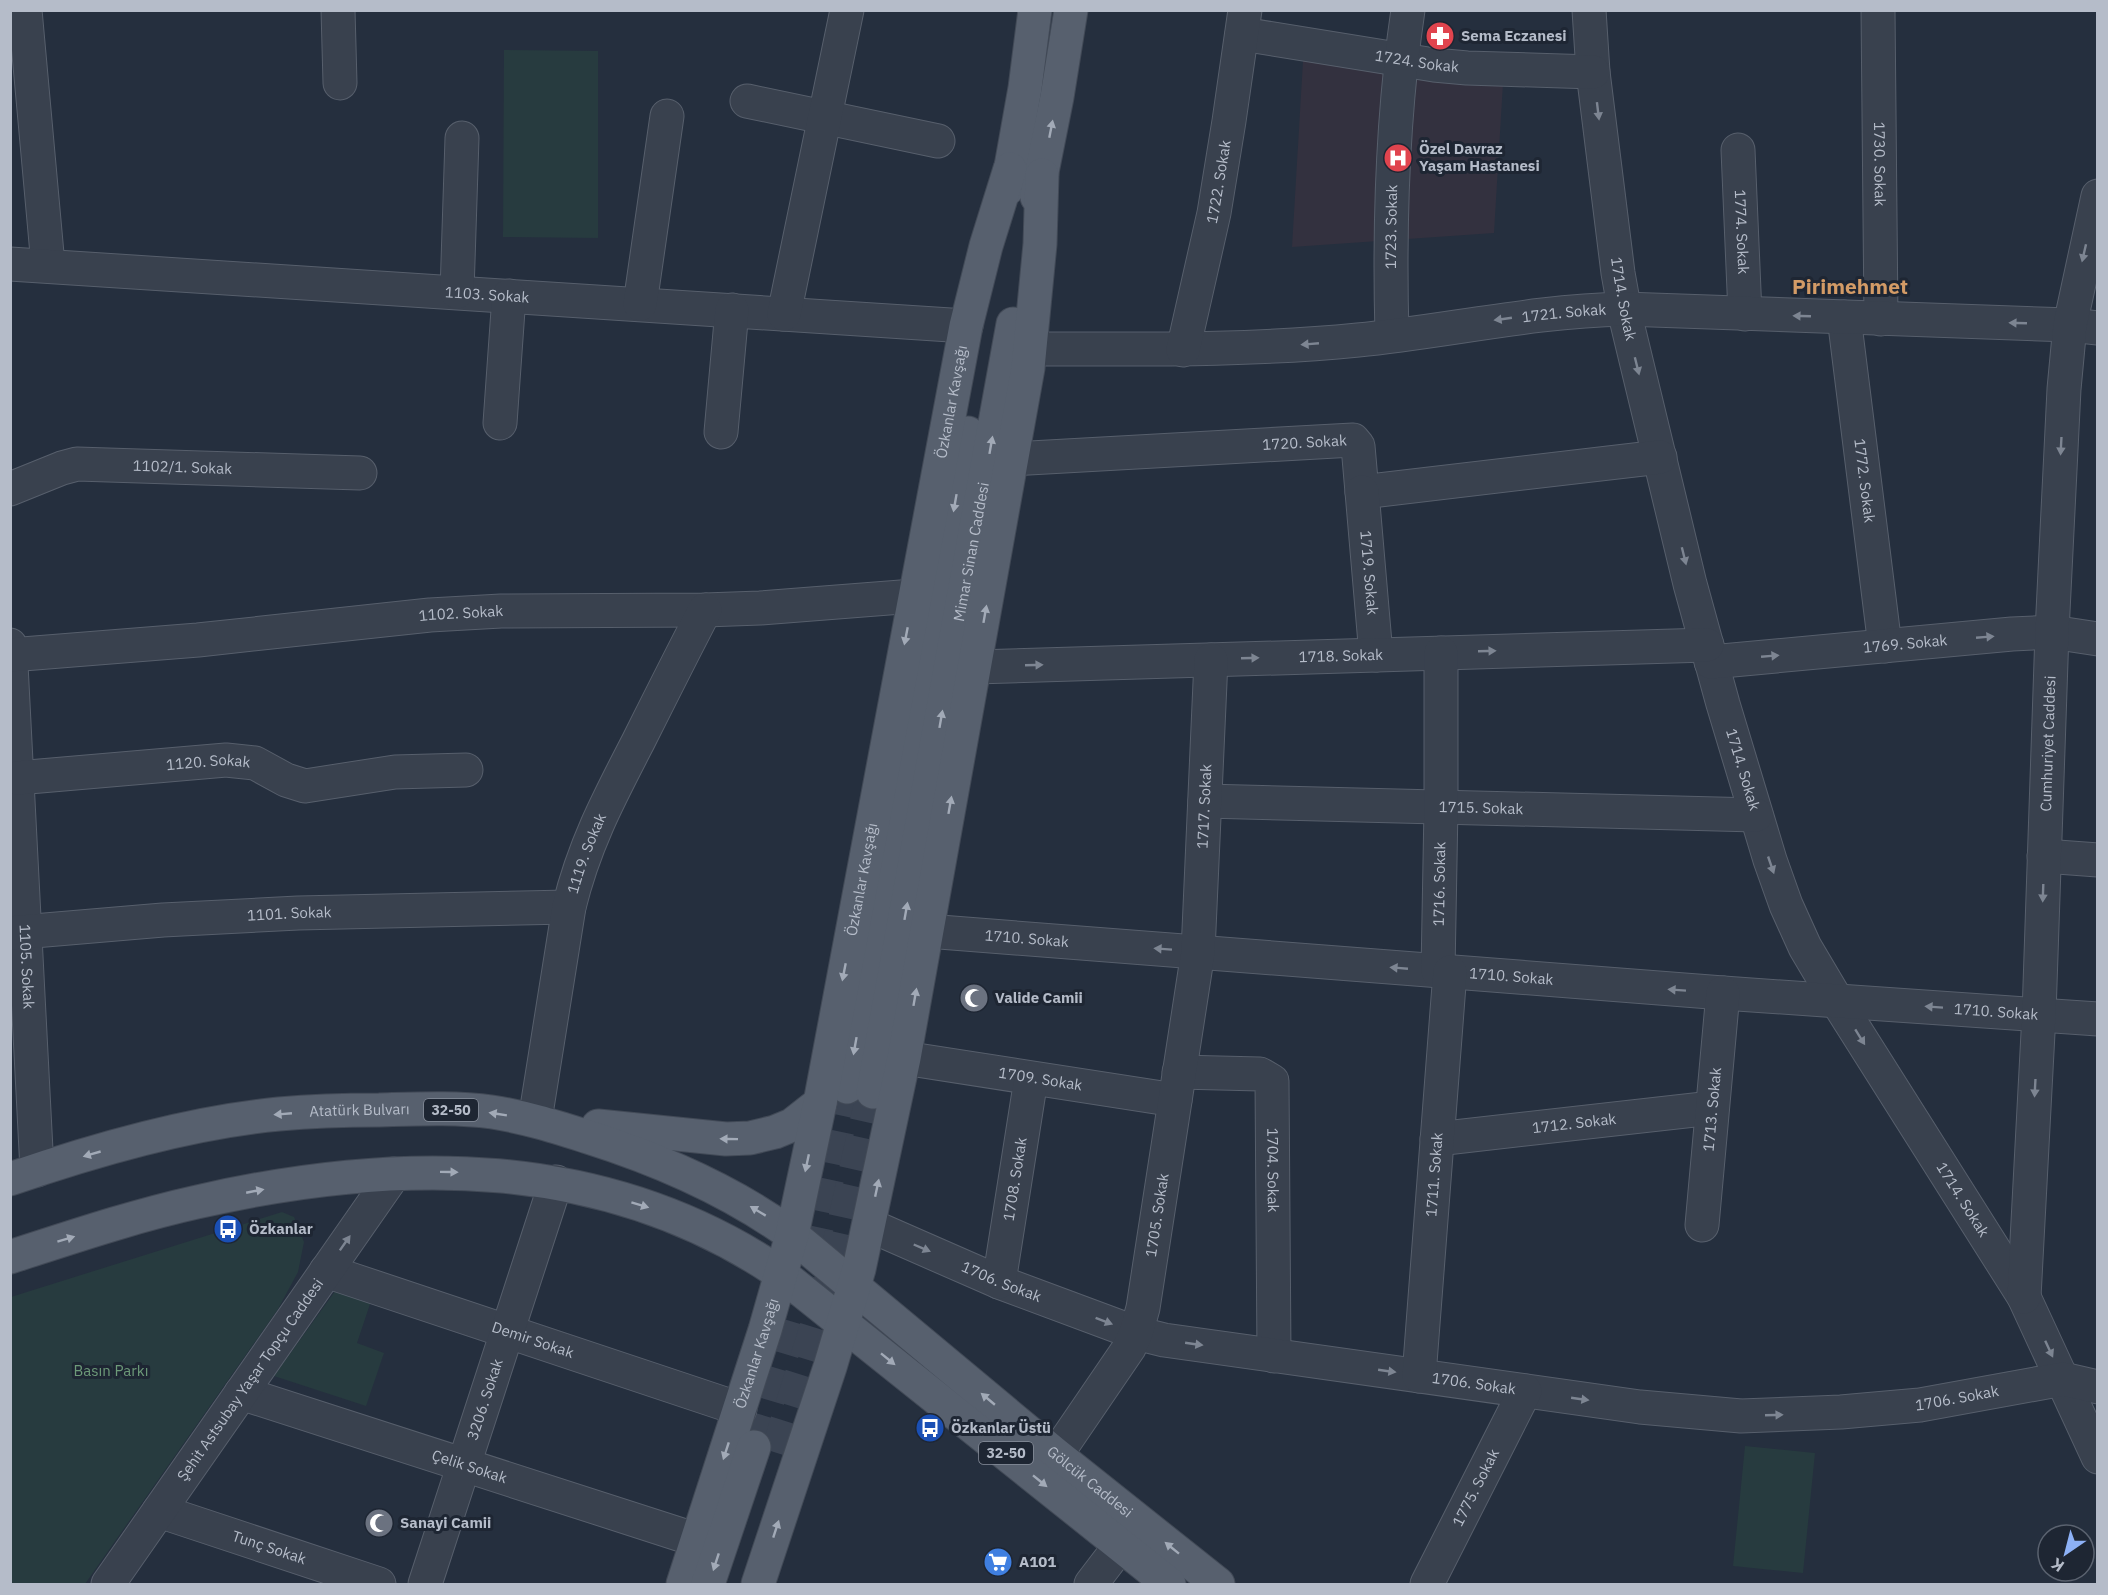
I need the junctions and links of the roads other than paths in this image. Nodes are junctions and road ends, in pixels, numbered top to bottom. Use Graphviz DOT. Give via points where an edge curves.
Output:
graph roads {
  1 [pos="338,10"];
  2 [pos="847,10"];
  3 [pos="1035,10"];
  4 [pos="1071,10"];
  5 [pos="1408,10"];
  6 [pos="1588,10"];
  7 [pos="1878,10"];
  8 [pos="1244,22"];
  9 [pos="21,26"];
  10 [pos="1400,61"];
  11 [pos="1593,72"];
  12 [pos="340,83"];
  13 [pos="747,101"];
  14 [pos="667,116"];
  15 [pos="825,117"];
  16 [pos="462,138"];
  17 [pos="938,141"];
  18 [pos="1738,150"];
  19 [pos="1010,169"];
  20 [pos="1042,175"];
  21 [pos="2097,196"];
  22 [pos="10,264"];
  23 [pos="48,265"];
  24 [pos="457,292"];
  25 [pos="509,296"];
  26 [pos="640,304"];
  27 [pos="1624,309"];
  28 [pos="732,310"];
  29 [pos="784,314"];
  30 [pos="1745,314"];
  31 [pos="1844,317"];
  32 [pos="1881,319"];
  33 [pos="966,326"];
  34 [pos="2084,327"];
  35 [pos="1392,335"];
  36 [pos="1030,349"];
  37 [pos="1183,350"];
  38 [pos="500,423"];
  39 [pos="721,432"];
  40 [pos="1660,457"];
  41 [pos="1013,459"];
  42 [pos="360,473"];
  43 [pos="10,489"];
  44 [pos="1362,492"];
  45 [pos="914,596"];
  46 [pos="705,610"];
  47 [pos="2052,632"];
  48 [pos="2097,639"];
  49 [pos="10,645"];
  50 [pos="1885,646"];
  51 [pos="1441,653"];
  52 [pos="1709,653"];
  53 [pos="11,655"];
  54 [pos="1376,655"];
  55 [pos="1211,660"];
  56 [pos="975,667"];
  57 [pos="466,770"];
  58 [pos="17,778"];
  59 [pos="1205,801"];
  60 [pos="1441,807"];
  61 [pos="1756,815"];
  62 [pos="2044,856"];
  63 [pos="2097,860"];
  64 [pos="569,907"];
  65 [pos="927,931"];
  66 [pos="18,932"];
  67 [pos="1198,952"];
  68 [pos="1444,972"];
  69 [pos="1723,993"];
  70 [pos="1837,1001"];
  71 [pos="2038,1014"];
  72 [pos="2097,1019"];
  73 [pos="904,1058"];
  74 [pos="1031,1079"];
  75 [pos="1177,1086"];
  76 [pos="820,1104"];
  77 [pos="1712,1108"];
  78 [pos="535,1120"];
  79 [pos="1437,1139"];
  80 [pos="24,1174"];
  81 [pos="394,1174"];
  82 [pos="556,1182"];
  83 [pos="869,1225"];
  84 [pos="1702,1225"];
  85 [pos="792,1235"];
  86 [pos="10,1257"];
  87 [pos="326,1271"];
  88 [pos="781,1274"];
  89 [pos="999,1282"];
  90 [pos="854,1286"];
  91 [pos="2024,1296"];
  92 [pos="843,1322"];
  93 [pos="507,1331"];
  94 [pos="1136,1333"];
  95 [pos="1274,1356"];
  96 [pos="1419,1376"];
  97 [pos="2063,1379"];
  98 [pos="2097,1387"];
  99 [pos="1525,1391"];
  100 [pos="241,1393"];
  101 [pos="740,1409"];
  102 [pos="1056,1455"];
  103 [pos="2097,1457"];
  104 [pos="464,1465"];
  105 [pos="159,1511"];
  106 [pos="697,1540"];
  107 [pos="1120,1545"];
  108 [pos="108,1584"];
  109 [pos="379,1584"];
  110 [pos="425,1584"];
  111 [pos="683,1584"];
  112 [pos="708,1584"];
  113 [pos="734,1584"];
  114 [pos="758,1584"];
  115 [pos="1091,1584"];
  116 [pos="1169,1584"];
  117 [pos="1218,1584"];
  118 [pos="1427,1584"];
  1 -- 12 [label="street"];
  2 -- 15 [label="street"];
  3 -- 19 [label="main road, Mimar Sinan Caddesi"];
  20 -- 4 [label="main road, Mimar Sinan Caddesi, one-way"];
  5 -- 10 [label="street, 1723. Sokak"];
  6 -- 11 [label="street, 1714. Sokak"];
  7 -- 32 [label="street, 1730. Sokak"];
  8 -- 10 [label="street, 1724. Sokak"];
  8 -- 37 [label="street, 1722. Sokak" via="1214,213"];
  9 -- 23 [label="street"];
  10 -- 11 [label="street, 1724. Sokak" via="1467,68"];
  10 -- 35 [label="street, 1723. Sokak" via="1390,254"];
  11 -- 27 [label="street, 1714. Sokak, one-way"];
  13 -- 15 [label="street"];
  14 -- 26 [label="street"];
  15 -- 17 [label="street"];
  15 -- 29 [label="street"];
  16 -- 24 [label="street"];
  18 -- 30 [label="street, 1774. Sokak"];
  19 -- 20 [label="main road, Mimar Sinan Caddesi, one-way" via="985,344 860,1090"];
  19 -- 33 [label="main road, Özkanlar Kavşağı"];
  20 -- 36 [label="main road"];
  21 -- 34 [label="street, Cumhuriyet Caddesi, one-way"];
  22 -- 23 [label="street, 1103. Sokak"];
  23 -- 24 [label="street, 1103. Sokak"];
  24 -- 25 [label="street, 1103. Sokak"];
  25 -- 26 [label="street, 1103. Sokak"];
  25 -- 38 [label="street"];
  26 -- 28 [label="street, 1103. Sokak"];
  27 -- 30 [label="street, 1721. Sokak"];
  27 -- 35 [label="street, 1721. Sokak, one-way" via="1554,313"];
  27 -- 40 [label="street, 1714. Sokak, one-way"];
  28 -- 29 [label="street, 1103. Sokak"];
  28 -- 39 [label="street"];
  29 -- 33 [label="street, 1103. Sokak"];
  31 -- 30 [label="street, 1721. Sokak, one-way"];
  31 -- 32 [label="street, 1721. Sokak"];
  31 -- 50 [label="street, 1772. Sokak"];
  34 -- 32 [label="street, 1721. Sokak, one-way"];
  33 -- 45 [label="main road, Özkanlar Kavşağı"];
  34 -- 47 [label="street, Cumhuriyet Caddesi, one-way" via="2064,389"];
  35 -- 37 [label="street, 1721. Sokak, one-way"];
  36 -- 37 [label="street, 1721. Sokak"];
  36 -- 41 [label="main road"];
  40 -- 44 [label="street"];
  40 -- 52 [label="street, 1714. Sokak, one-way"];
  41 -- 44 [label="street, 1720. Sokak" via="1353,440 1358,446"];
  56 -- 41 [label="main road, one-way"];
  42 -- 43 [label="street, 1102/1. Sokak" via="77,464"];
  44 -- 54 [label="street, 1719. Sokak"];
  45 -- 46 [label="street, 1102. Sokak"];
  45 -- 76 [label="main road, Özkanlar Kavşağı, one-way"];
  46 -- 53 [label="street, 1102. Sokak" via="430,615"];
  46 -- 64 [label="street, 1119. Sokak" via="589,839"];
  47 -- 48 [label="street, 1769. Sokak"];
  50 -- 47 [label="street, 1769. Sokak, one-way"];
  47 -- 62 [label="street, Cumhuriyet Caddesi"];
  49 -- 53 [label="street"];
  52 -- 50 [label="street, 1769. Sokak, one-way"];
  51 -- 52 [label="street, 1718. Sokak, one-way"];
  51 -- 54 [label="street, 1718. Sokak"];
  51 -- 60 [label="street, 1716. Sokak"];
  52 -- 61 [label="street, 1714. Sokak"];
  53 -- 58 [label="street, 1105. Sokak"];
  55 -- 54 [label="street, 1718. Sokak, one-way"];
  56 -- 55 [label="street, 1718. Sokak, one-way"];
  55 -- 59 [label="street, 1717. Sokak"];
  65 -- 56 [label="main road, one-way"];
  57 -- 58 [label="street, 1120. Sokak" via="394,772 304,786 255,763 226,760"];
  58 -- 66 [label="street, 1105. Sokak"];
  59 -- 60 [label="street, 1715. Sokak"];
  59 -- 67 [label="street, 1717. Sokak"];
  60 -- 61 [label="street, 1715. Sokak"];
  60 -- 68 [label="street, 1716. Sokak"];
  61 -- 70 [label="street, 1714. Sokak, one-way" via="1786,905"];
  62 -- 63 [label="street"];
  62 -- 71 [label="street, Cumhuriyet Caddesi, one-way"];
  64 -- 66 [label="street, 1101. Sokak" via="298,912"];
  64 -- 78 [label="street, 1119. Sokak"];
  67 -- 65 [label="street, 1710. Sokak, one-way"];
  73 -- 65 [label="main road, one-way"];
  66 -- 80 [label="street, 1105. Sokak"];
  68 -- 67 [label="street, 1710. Sokak, one-way"];
  67 -- 75 [label="street, 1705. Sokak"];
  69 -- 68 [label="street, 1710. Sokak, one-way"];
  68 -- 79 [label="street, 1711. Sokak"];
  69 -- 70 [label="street, 1710. Sokak"];
  69 -- 77 [label="street, 1713. Sokak"];
  71 -- 70 [label="street, 1710. Sokak, one-way"];
  70 -- 91 [label="street, 1714. Sokak, one-way"];
  71 -- 72 [label="street, 1710. Sokak"];
  71 -- 91 [label="street, Cumhuriyet Caddesi, one-way"];
  73 -- 74 [label="street, 1709. Sokak"];
  83 -- 73 [label="main road, one-way"];
  74 -- 75 [label="street, 1709. Sokak"];
  74 -- 89 [label="street, 1708. Sokak"];
  75 -- 94 [label="street, 1705. Sokak"];
  75 -- 95 [label="street, 1704. Sokak" via="1260,1074 1272,1081"];
  76 -- 78 [label="main road, one-way" via="792,1125 750,1138"];
  76 -- 85 [label="main road, Özkanlar Kavşağı, one-way"];
  77 -- 79 [label="street, 1712. Sokak"];
  77 -- 84 [label="street, 1713. Sokak"];
  78 -- 80 [label="main road, Atatürk Bulvarı / 32-50, one-way" via="430,1108 279,1114 206,1125"];
  85 -- 78 [label="main road, Atatürk Bulvarı / 32-50, one-way" via="725,1192 675,1168"];
  79 -- 96 [label="street, 1711. Sokak"];
  81 -- 82 [label="main road, 32-50, one-way" via="478,1173"];
  86 -- 81 [label="main road, 32-50, one-way" via="197,1202 273,1187"];
  87 -- 81 [label="street, Şehit Astsubay Yaşar Topçu Caddesi, one-way"];
  82 -- 88 [label="main road, 32-50, one-way" via="695,1225"];
  82 -- 93 [label="street, 3206. Sokak"];
  83 -- 89 [label="street, 1706. Sokak, one-way"];
  83 -- 90 [label="main road"];
  85 -- 88 [label="main road, Özkanlar Kavşağı"];
  85 -- 90 [label="main road, Atatürk Bulvarı / 32-50"];
  87 -- 93 [label="street, Demir Sokak"];
  87 -- 100 [label="street, Şehit Astsubay Yaşar Topçu Caddesi"];
  88 -- 92 [label="main road, 32-50"];
  88 -- 101 [label="main road, Özkanlar Kavşağı"];
  89 -- 94 [label="street, 1706. Sokak, one-way"];
  90 -- 92 [label="main road"];
  102 -- 90 [label="main road, Gölcük Caddesi / 32-50, one-way"];
  91 -- 97 [label="street, 1714. Sokak, one-way"];
  92 -- 107 [label="main road, Gölcük Caddesi / 32-50, one-way"];
  114 -- 92 [label="main road, one-way"];
  93 -- 101 [label="street, Demir Sokak"];
  93 -- 104 [label="street, 3206. Sokak"];
  94 -- 95 [label="street, 1706. Sokak, one-way"];
  94 -- 102 [label="street, 1705. Sokak" via="1120,1363"];
  95 -- 96 [label="street, 1706. Sokak, one-way"];
  96 -- 99 [label="street, 1706. Sokak"];
  97 -- 98 [label="street, 1706. Sokak"];
  99 -- 97 [label="street, 1706. Sokak, one-way" via="1741,1416 1841,1413 1920,1404"];
  97 -- 103 [label="street, 1714. Sokak"];
  99 -- 118 [label="street, 1775. Sokak"];
  100 -- 104 [label="street, Çelik Sokak"];
  100 -- 105 [label="street, Şehit Astsubay Yaşar Topçu Caddesi"];
  101 -- 106 [label="main road, Özkanlar Kavşağı, one-way"];
  117 -- 102 [label="main road, Gölcük Caddesi / 32-50, one-way"];
  104 -- 106 [label="street, Çelik Sokak"];
  104 -- 110 [label="street, 3206. Sokak"];
  105 -- 108 [label="street, Şehit Astsubay Yaşar Topçu Caddesi"];
  105 -- 109 [label="street, Tunç Sokak"];
  106 -- 111 [label="main road, Özkanlar Kavşağı"];
  107 -- 115 [label="street"];
  107 -- 116 [label="main road, Gölcük Caddesi / 32-50"];
  113 -- 112 [label="main road, one-way" via="765,1450"];
}
